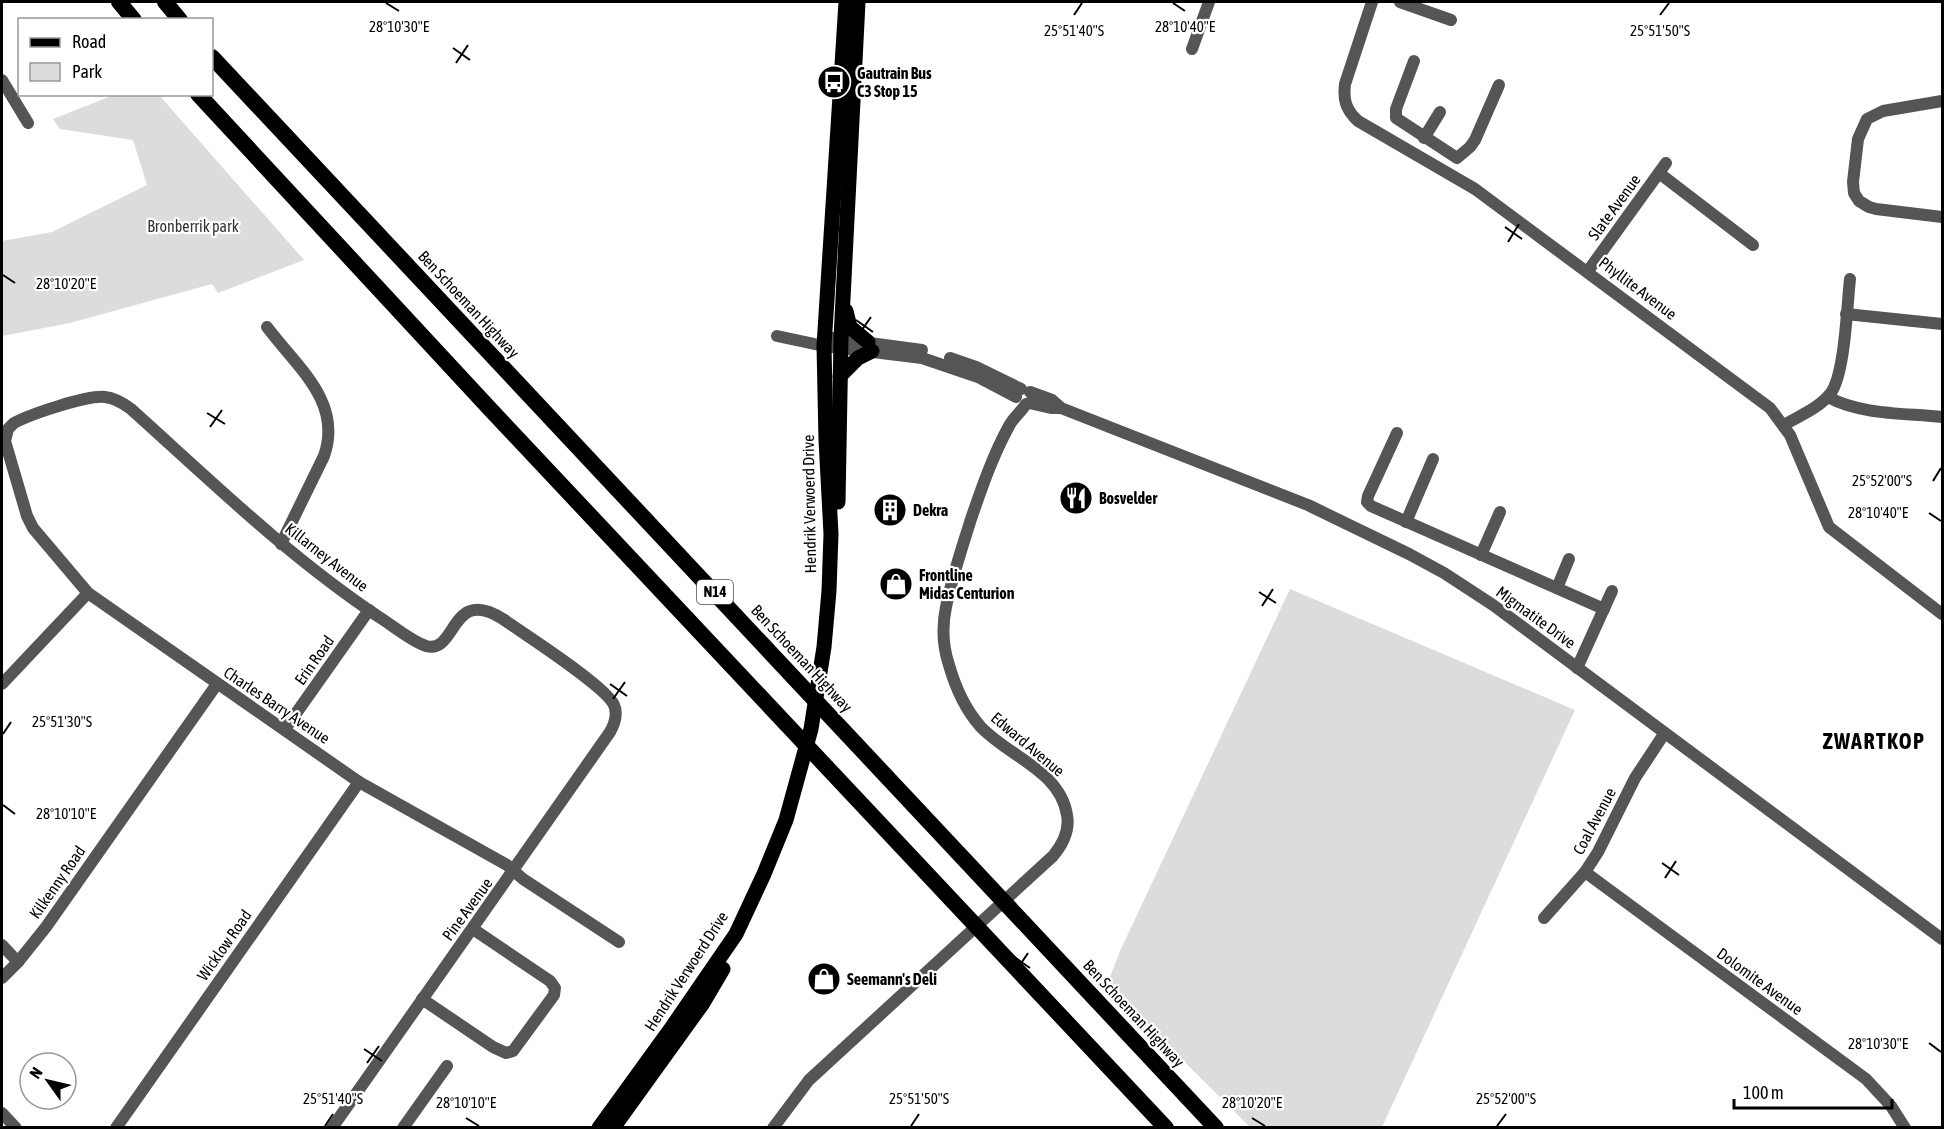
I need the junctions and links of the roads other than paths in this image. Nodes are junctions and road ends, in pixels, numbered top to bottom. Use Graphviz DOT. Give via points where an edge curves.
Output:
graph roads {
  1 [pos="119,2"];
  2 [pos="165,2"];
  3 [pos="846,2"];
  4 [pos="858,2"];
  5 [pos="1209,2"];
  6 [pos="1372,2"];
  7 [pos="1400,2"];
  8 [pos="132,18"];
  9 [pos="178,18"];
  10 [pos="1451,20"];
  11 [pos="1192,49"];
  12 [pos="213,58"];
  13 [pos="1414,61"];
  14 [pos="2,80"];
  15 [pos="1499,85"];
  16 [pos="200,96"];
  17 [pos="1942,101"];
  18 [pos="1440,112"];
  19 [pos="28,123"];
  20 [pos="1424,138"];
  21 [pos="1451,154"];
  22 [pos="1443,169"];
  23 [pos="1942,217"];
  24 [pos="1753,245"];
  25 [pos="1588,271"];
  26 [pos="1850,279"];
  27 [pos="843,300"];
  28 [pos="1846,314"];
  29 [pos="1942,324"];
  30 [pos="267,327"];
  31 [pos="777,336"];
  32 [pos="825,342"];
  33 [pos="841,343"];
  34 [pos="870,347"];
  35 [pos="840,376"];
  36 [pos="1828,397"];
  37 [pos="1023,398"];
  38 [pos="1942,417"];
  39 [pos="14,423"];
  40 [pos="1784,425"];
  41 [pos="1397,433"];
  42 [pos="4,454"];
  43 [pos="1433,459"];
  44 [pos="7,470"];
  45 [pos="1500,512"];
  46 [pos="1406,522"];
  47 [pos="281,544"];
  48 [pos="1481,555"];
  49 [pos="1569,559"];
  50 [pos="1557,588"];
  51 [pos="1612,591"];
  52 [pos="88,593"];
  53 [pos="1604,609"];
  54 [pos="369,610"];
  55 [pos="1942,614"];
  56 [pos="829,648"];
  57 [pos="1577,668"];
  58 [pos="2,684"];
  59 [pos="216,684"];
  60 [pos="614,704"];
  61 [pos="285,729"];
  62 [pos="1664,734"];
  63 [pos="359,783"];
  64 [pos="790,820"];
  65 [pos="514,870"];
  66 [pos="1585,872"];
  67 [pos="1544,918"];
  68 [pos="473,929"];
  69 [pos="1942,939"];
  70 [pos="619,942"];
  71 [pos="2,945"];
  72 [pos="18,962"];
  73 [pos="2,978"];
  74 [pos="422,999"];
  75 [pos="447,1066"];
  76 [pos="2,1113"];
  77 [pos="16,1128"];
  78 [pos="116,1128"];
  79 [pos="332,1128"];
  80 [pos="403,1128"];
  81 [pos="599,1128"];
  82 [pos="613,1128"];
  83 [pos="773,1128"];
  84 [pos="1166,1128"];
  85 [pos="1216,1128"];
  86 [pos="1905,1128"];
  1 -- 8 [label="highway"];
  2 -- 9 [label="highway"];
  3 -- 32 [label="main road, Hendrik Verwoerd Drive"];
  4 -- 27 [label="main road, Hendrik Verwoerd Drive"];
  5 -- 11 [label="street"];
  6 -- 22 [label="street, Phyllite Avenue" via="1345,84 1345,105 1358,121"];
  7 -- 10 [label="street"];
  12 -- 85 [label="highway, Ben Schoeman Highway / N14"];
  13 -- 20 [label="street" via="1395,116"];
  14 -- 19 [label="street"];
  15 -- 21 [label="street" via="1472,144 1459,158"];
  16 -- 84 [label="highway, N14"];
  17 -- 23 [label="street" via="1875,113 1864,123 1853,182 1859,201 1869,207"];
  18 -- 20 [label="street"];
  20 -- 21 [label="street"];
  21 -- 22 [label="street"];
  22 -- 25 [label="street, Phyllite Avenue"];
  24 -- 25 [label="street, Slate Avenue" via="1662,168"];
  25 -- 40 [label="street, Phyllite Avenue" via="1760,399"];
  26 -- 28 [label="street"];
  27 -- 33 [label="main road, Hendrik Verwoerd Drive"];
  27 -- 34 [label="main road" via="850,327"];
  28 -- 29 [label="street"];
  28 -- 36 [label="street" via="1837,382"];
  30 -- 47 [label="street" via="321,397 330,427 324,456"];
  31 -- 32 [label="street, Migmatite Drive"];
  32 -- 33 [label="street, Migmatite Drive"];
  32 -- 56 [label="main road, Hendrik Verwoerd Drive" via="831,534"];
  33 -- 34 [label="street, Migmatite Drive"];
  33 -- 35 [label="main road, Hendrik Verwoerd Drive"];
  34 -- 35 [label="main road"];
  34 -- 37 [label="street, Migmatite Drive" via="900,346 935,353 976,367"];
  35 -- 56 [label="main road, Hendrik Verwoerd Drive" via="838,599"];
  36 -- 38 [label="street" via="1842,405"];
  36 -- 40 [label="street"];
  37 -- 57 [label="street, Migmatite Drive" via="1052,400 1061,408 1308,505 1410,554 1493,605"];
  37 -- 83 [label="street, Edward Avenue" via="984,480 959,555 946,608 944,640 958,691 975,719 1059,792 1067,810 1065,840 1053,856 809,1080"];
  39 -- 42 [label="street, Charles Barry Avenue" via="5,437"];
  39 -- 47 [label="street, Killarney Avenue" via="91,397 118,400"];
  40 -- 55 [label="street, Phyllite Avenue" via="1830,527"];
  41 -- 46 [label="street" via="1367,502"];
  42 -- 44 [label="street, Charles Barry Avenue"];
  43 -- 46 [label="street"];
  44 -- 52 [label="street, Charles Barry Avenue" via="33,528"];
  45 -- 48 [label="street"];
  46 -- 48 [label="street"];
  47 -- 54 [label="street, Killarney Avenue"];
  48 -- 50 [label="street"];
  49 -- 50 [label="street"];
  50 -- 53 [label="street"];
  51 -- 53 [label="street"];
  52 -- 58 [label="street"];
  52 -- 59 [label="street, Charles Barry Avenue"];
  53 -- 57 [label="street"];
  54 -- 60 [label="street, Killarney Avenue" via="429,646 444,640 468,611 493,612 599,687"];
  54 -- 61 [label="street, Erin Road"];
  56 -- 64 [label="main road, Hendrik Verwoerd Drive" via="821,727"];
  57 -- 62 [label="street, Migmatite Drive"];
  59 -- 61 [label="street, Charles Barry Avenue"];
  59 -- 72 [label="street, Kilkenny Road"];
  60 -- 65 [label="street, Pine Avenue" via="616,718 610,732"];
  61 -- 63 [label="street, Charles Barry Avenue"];
  62 -- 66 [label="street, Coal Avenue" via="1635,777"];
  62 -- 69 [label="street, Migmatite Drive"];
  63 -- 65 [label="street, Charles Barry Avenue"];
  63 -- 78 [label="street, Wicklow Road"];
  64 -- 81 [label="main road, Hendrik Verwoerd Drive" via="736,934"];
  64 -- 82 [label="main road, Hendrik Verwoerd Drive" via="772,875 743,935 703,1003"];
  65 -- 68 [label="street, Pine Avenue"];
  65 -- 70 [label="street, Charles Barry Avenue"];
  66 -- 67 [label="street, Coal Avenue"];
  66 -- 86 [label="street, Dolomite Avenue" via="1866,1079"];
  68 -- 74 [label="street, Pine Avenue"];
  68 -- 74 [label="street" via="550,981 554,995 513,1051 506,1053"];
  71 -- 72 [label="street"];
  72 -- 73 [label="street, Kilkenny Road"];
  74 -- 79 [label="street, Pine Avenue"];
  75 -- 80 [label="street"];
  76 -- 77 [label="street"];
}
